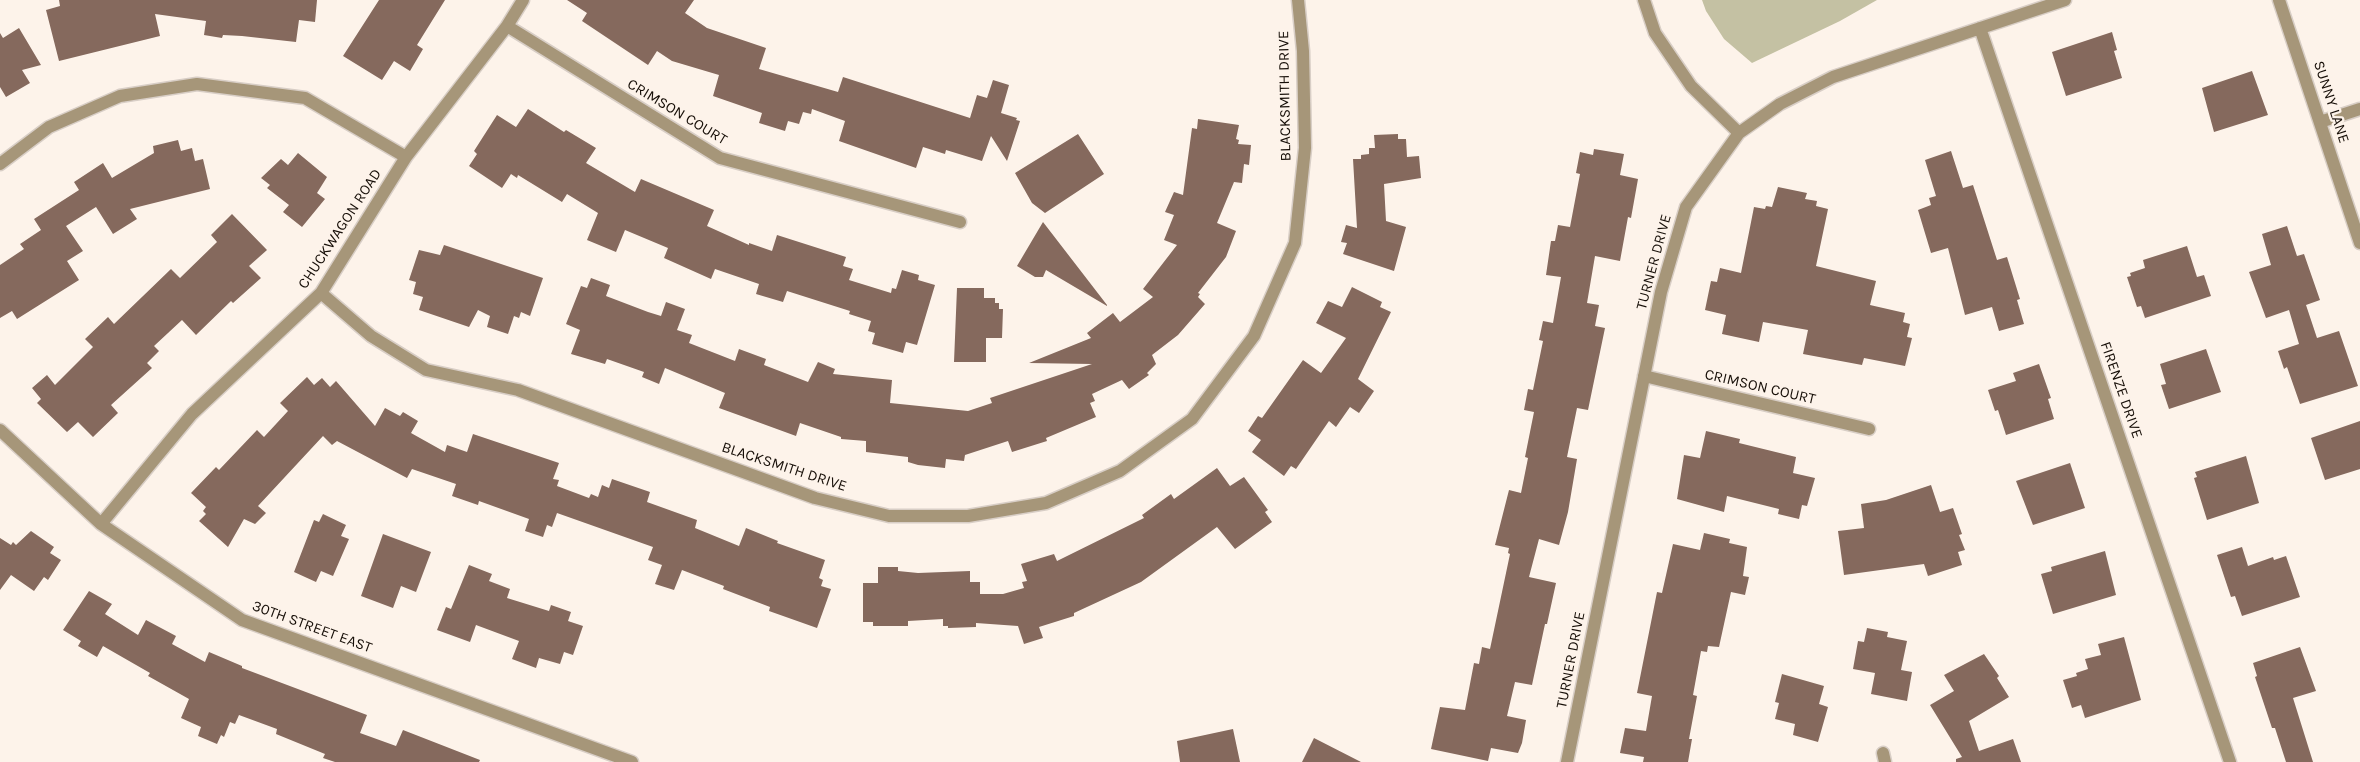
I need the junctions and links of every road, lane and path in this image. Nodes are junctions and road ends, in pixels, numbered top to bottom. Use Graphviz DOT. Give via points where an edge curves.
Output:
graph roads {
  1 [pos="523,0"];
  2 [pos="1298,0"];
  3 [pos="1644,0"];
  4 [pos="2065,0"];
  5 [pos="2280,0"];
  6 [pos="507,26"];
  7 [pos="1980,28"];
  8 [pos="2360,108"];
  9 [pos="2320,122"];
  10 [pos="1739,133"];
  11 [pos="406,157"];
  12 [pos="0,164"];
  13 [pos="960,222"];
  14 [pos="2360,243"];
  15 [pos="321,293"];
  16 [pos="1644,376"];
  17 [pos="1869,429"];
  18 [pos="0,430"];
  19 [pos="101,524"];
  20 [pos="632,762"];
  21 [pos="1567,762"];
  22 [pos="2230,762"];
  1 -- 6 [label="street, CHUCKWAGON ROAD"];
  2 -- 15 [label="street, BLACKSMITH DRIVE" via="1303,51 1305,148 1295,243 1254,336 1192,419 1120,471 1046,503 968,516 889,516 815,498 518,390 426,370 371,336"];
  3 -- 10 [label="street" via="1654,33 1691,86"];
  4 -- 7 [label="street, TURNER DRIVE"];
  5 -- 9 [label="street, SUNNY LANE"];
  6 -- 11 [label="street, CHUCKWAGON ROAD"];
  6 -- 13 [label="street, CRIMSON COURT" via="720,158"];
  7 -- 10 [label="street, TURNER DRIVE" via="1833,77 1780,104"];
  7 -- 22 [label="street, FIRENZE DRIVE"];
  8 -- 9 [label="street"];
  9 -- 14 [label="street, SUNNY LANE"];
  10 -- 16 [label="street, TURNER DRIVE" via="1686,207 1661,292"];
  11 -- 12 [label="street" via="305,98 197,84 120,96 49,127"];
  11 -- 15 [label="street, CHUCKWAGON ROAD"];
  15 -- 19 [label="street, CHUCKWAGON ROAD" via="192,414"];
  16 -- 17 [label="street, CRIMSON COURT"];
  16 -- 21 [label="street, TURNER DRIVE"];
  18 -- 19 [label="street, 30TH STREET EAST"];
  19 -- 20 [label="street, 30TH STREET EAST" via="242,620"];
}
